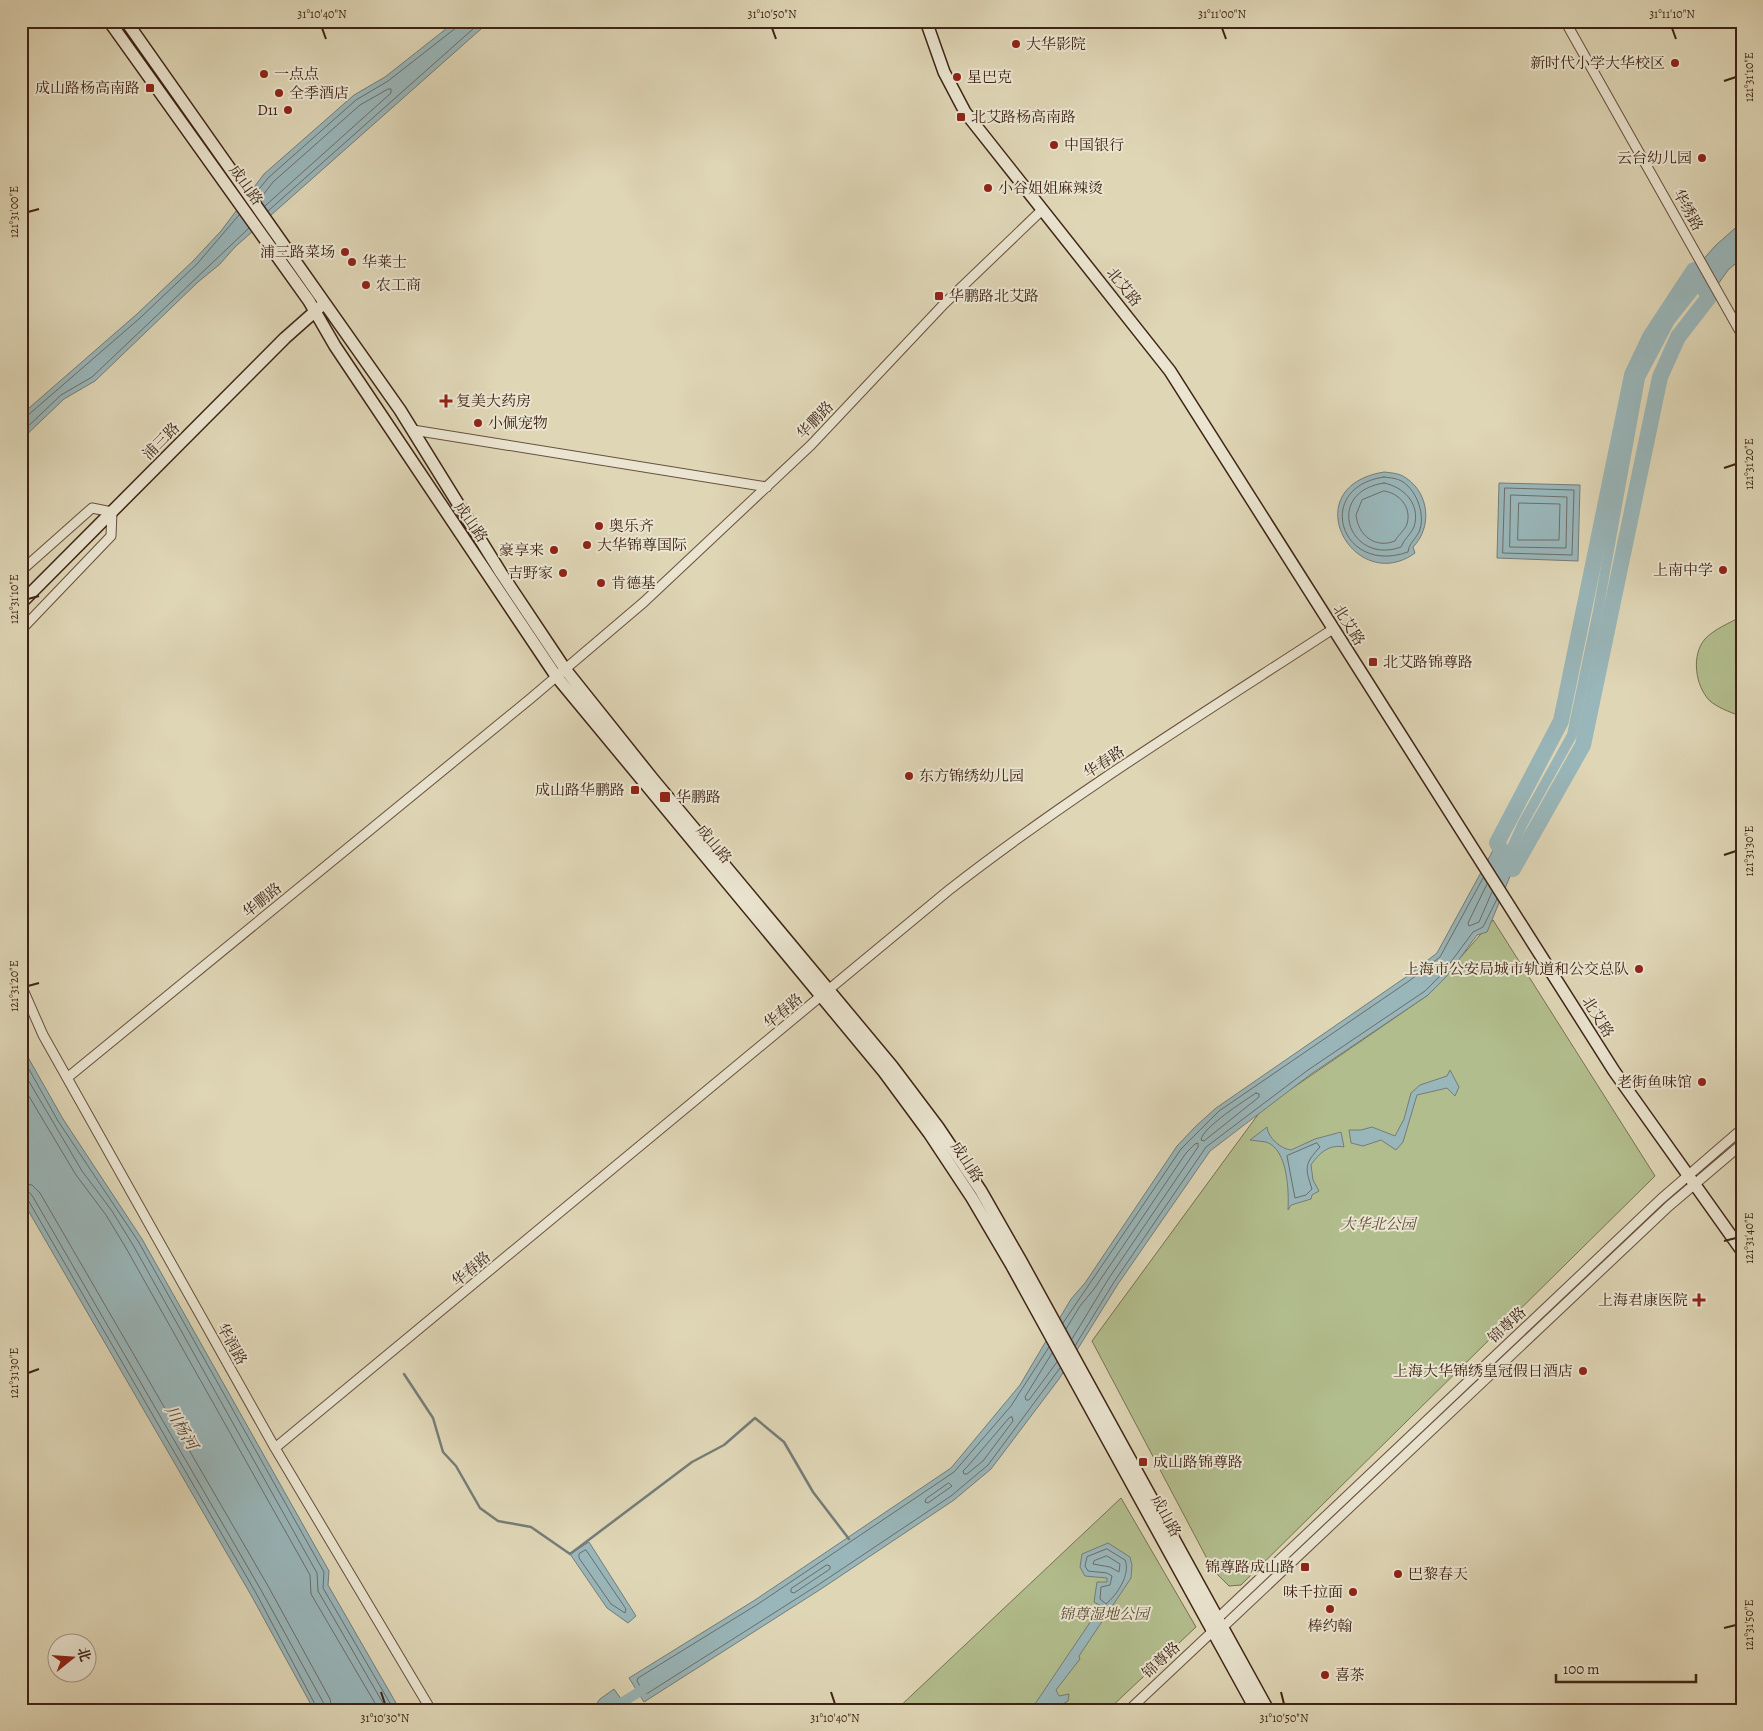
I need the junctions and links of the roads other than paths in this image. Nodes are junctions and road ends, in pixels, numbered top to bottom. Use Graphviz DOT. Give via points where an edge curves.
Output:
graph roads {
  1 [pos="109,21"];
  2 [pos="126,21"];
  3 [pos="926,21"];
  4 [pos="1565,21"];
  5 [pos="236,188"];
  6 [pos="1042,210"];
  7 [pos="263,226"];
  8 [pos="324,303"];
  9 [pos="315,311"];
  10 [pos="1742,335"];
  11 [pos="413,430"];
  12 [pos="767,487"];
  13 [pos="112,512"];
  14 [pos="21,570"];
  15 [pos="23,601"];
  16 [pos="1334,629"];
  17 [pos="21,630"];
  18 [pos="561,672"];
  19 [pos="21,985"];
  20 [pos="826,993"];
  21 [pos="67,1078"];
  22 [pos="1742,1129"];
  23 [pos="1742,1144"];
  24 [pos="1690,1180"];
  25 [pos="1742,1252"];
  26 [pos="1073,1365"];
  27 [pos="275,1448"];
  28 [pos="1218,1625"];
  29 [pos="430,1710"];
  30 [pos="1129,1710"];
  31 [pos="1256,1710"];
  32 [pos="1268,1710"];
  1 -- 5 [label="main road, 成山路"];
  2 -- 5 [label="main road, 成山路"];
  3 -- 6 [label="main road, 北艾路" via="944,72 965,112"];
  4 -- 10 [label="street, 华绣路"];
  5 -- 7 [label="main road, 成山路"];
  6 -- 12 [label="street, 华鹏路" via="944,304"];
  6 -- 16 [label="main road, 北艾路" via="1170,371"];
  7 -- 8 [label="main road, 成山路"];
  7 -- 9 [label="main road, 成山路"];
  8 -- 9 [label="main road, 浦三路"];
  8 -- 11 [label="main road, 成山路"];
  9 -- 13 [label="main road, 浦三路"];
  9 -- 18 [label="main road, 成山路" via="427,486"];
  11 -- 12 [label="street"];
  11 -- 18 [label="main road, 成山路"];
  12 -- 18 [label="street, 华鹏路" via="644,602"];
  13 -- 14 [label="street" via="92,508"];
  13 -- 15 [label="main road, 浦三路"];
  13 -- 17 [label="street" via="111,536"];
  16 -- 20 [label="street, 华春路" via="1010,842"];
  16 -- 24 [label="main road, 北艾路" via="1619,1078"];
  18 -- 20 [label="main road, 成山路" via="646,770"];
  18 -- 21 [label="street, 华鹏路"];
  19 -- 21 [label="street, 华润路"];
  20 -- 26 [label="main road, 成山路" via="930,1133 972,1198 1046,1329"];
  20 -- 26 [label="main road, 成山路" via="938,1127 981,1191 1052,1318"];
  20 -- 27 [label="street, 华春路"];
  21 -- 27 [label="street, 华润路"];
  22 -- 24 [label="street, 锦尊路"];
  23 -- 24 [label="street, 锦尊路"];
  24 -- 25 [label="main road, 北艾路"];
  24 -- 28 [label="street, 锦尊路"];
  26 -- 28 [label="main road, 成山路"];
  27 -- 29 [label="street, 华润路"];
  28 -- 30 [label="street, 锦尊路"];
  28 -- 31 [label="main road, 成山路"];
  28 -- 32 [label="main road, 成山路"];
}
